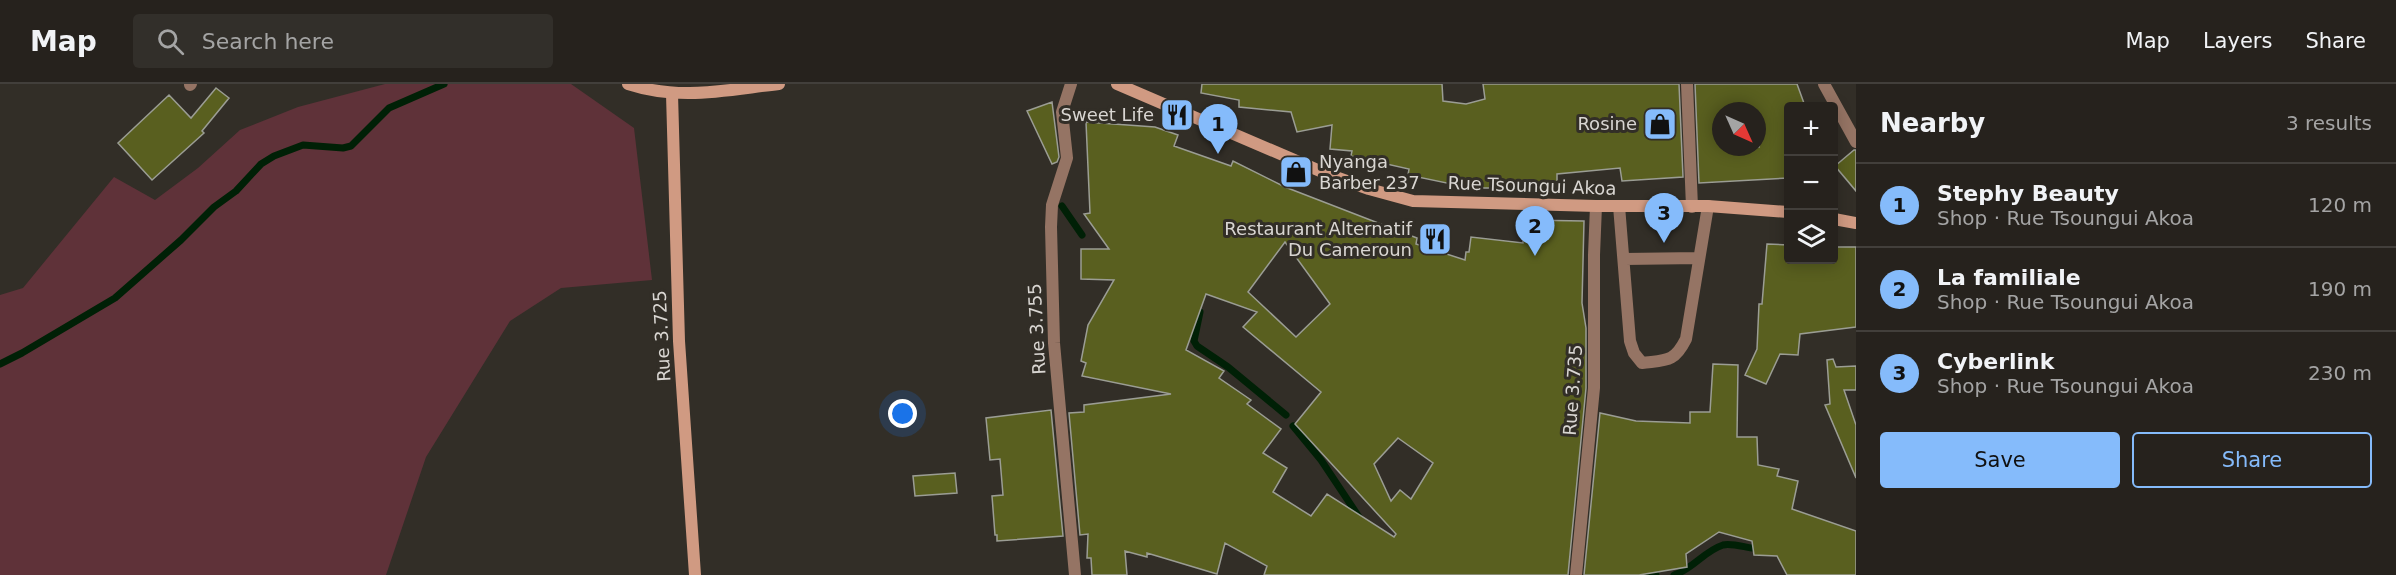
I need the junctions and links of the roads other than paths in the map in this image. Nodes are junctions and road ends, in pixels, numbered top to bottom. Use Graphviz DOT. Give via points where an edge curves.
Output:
graph roads {
  1 [pos="628,84"];
  2 [pos="779,84"];
  3 [pos="1071,84"];
  4 [pos="1117,84"];
  5 [pos="1687,84"];
  6 [pos="1824,84"];
  7 [pos="672,94"];
  8 [pos="1856,142"];
  9 [pos="1596,206"];
  10 [pos="1619,206"];
  11 [pos="1708,206"];
  12 [pos="1692,207"];
  13 [pos="1784,212"];
  14 [pos="1838,220"];
  15 [pos="1856,223"];
  16 [pos="1699,258"];
  17 [pos="1623,259"];
  18 [pos="695,575"];
  19 [pos="1075,575"];
  20 [pos="1576,575"];
  1 -- 7 [label="main road"];
  2 -- 7 [label="main road"];
  3 -- 19 [label="street, Rue 3.755" via="1062,112 1067,158 1052,205 1051,226 1054,343"];
  4 -- 9 [label="main road, Rue Tsoungui Akoa" via="1327,174 1413,201"];
  5 -- 12 [label="street"];
  6 -- 8 [label="street"];
  7 -- 18 [label="main road, Rue 3.725" via="680,341"];
  9 -- 10 [label="main road, Rue Tsoungui Akoa"];
  9 -- 20 [label="street, Rue 3.735" via="1594,388"];
  10 -- 12 [label="main road, Rue Tsoungui Akoa"];
  10 -- 17 [label="street"];
  11 -- 12 [label="main road, Rue Tsoungui Akoa"];
  11 -- 13 [label="main road, Rue Tsoungui Akoa"];
  11 -- 16 [label="street"];
  14 -- 15 [label="main road"];
  16 -- 17 [label="street"];
  16 -- 17 [label="street" via="1686,339 1679,353 1668,360 1642,363 1630,341"];
}
